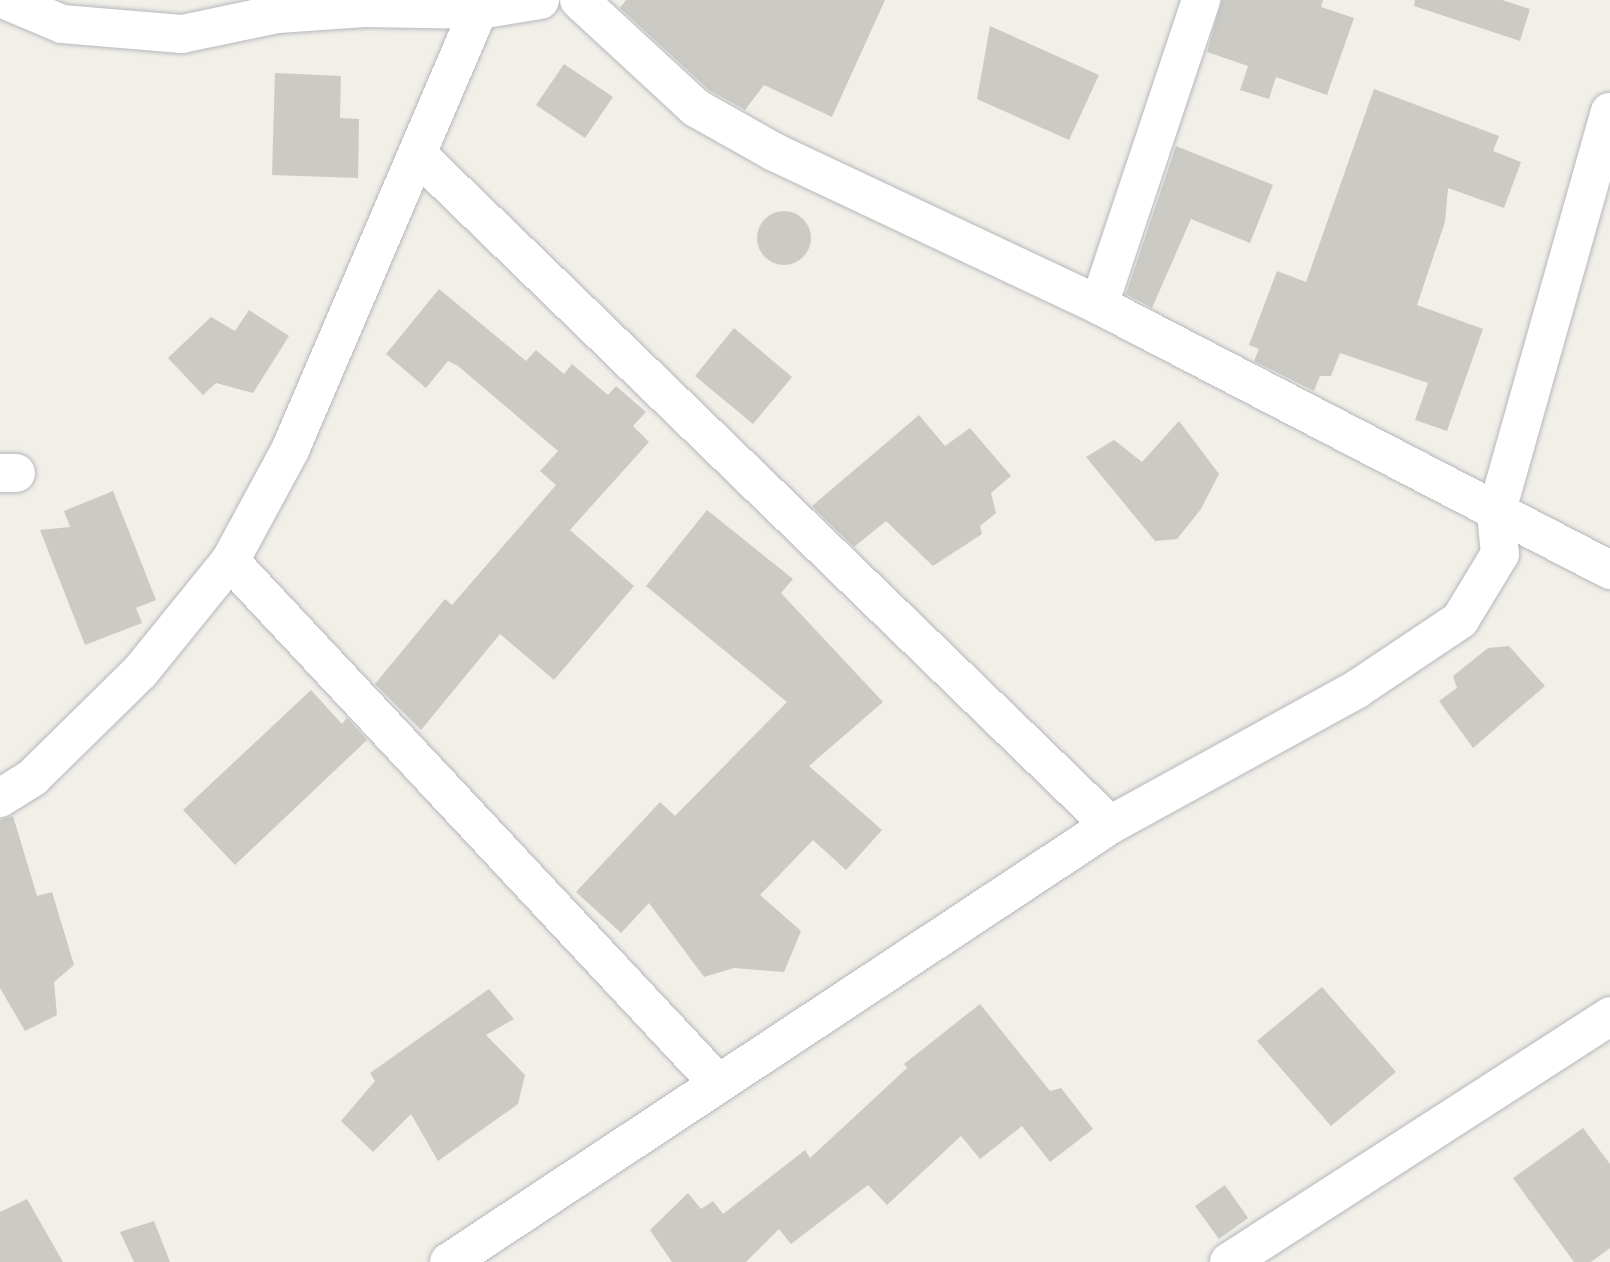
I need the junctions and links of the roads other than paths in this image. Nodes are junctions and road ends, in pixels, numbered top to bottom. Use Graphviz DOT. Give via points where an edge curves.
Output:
graph roads {
  1 [pos="5,0"];
  2 [pos="540,0"];
  3 [pos="579,0"];
  4 [pos="1201,0"];
  5 [pos="479,10"];
  6 [pos="1610,112"];
  7 [pos="420,157"];
  8 [pos="1099,305"];
  9 [pos="1496,514"];
  10 [pos="230,561"];
  11 [pos="1610,570"];
  12 [pos="0,798"];
  13 [pos="1110,825"];
  14 [pos="1610,1016"];
  15 [pos="716,1081"];
  16 [pos="449,1262"];
  17 [pos="1229,1262"];
  1 -- 5 [label="street" via="62,24 182,34 278,14 365,8"];
  2 -- 5 [label="street"];
  3 -- 8 [label="street" via="696,108 774,152"];
  4 -- 8 [label="street"];
  5 -- 7 [label="street"];
  6 -- 9 [label="street"];
  7 -- 10 [label="street" via="290,450"];
  7 -- 13 [label="street"];
  8 -- 9 [label="street"];
  9 -- 11 [label="street"];
  9 -- 13 [label="street" via="1500,554 1460,620 1357,689"];
  10 -- 12 [label="street" via="140,672 33,777"];
  10 -- 15 [label="street"];
  13 -- 15 [label="street"];
  14 -- 17 [label="street"];
  15 -- 16 [label="street"];
}
